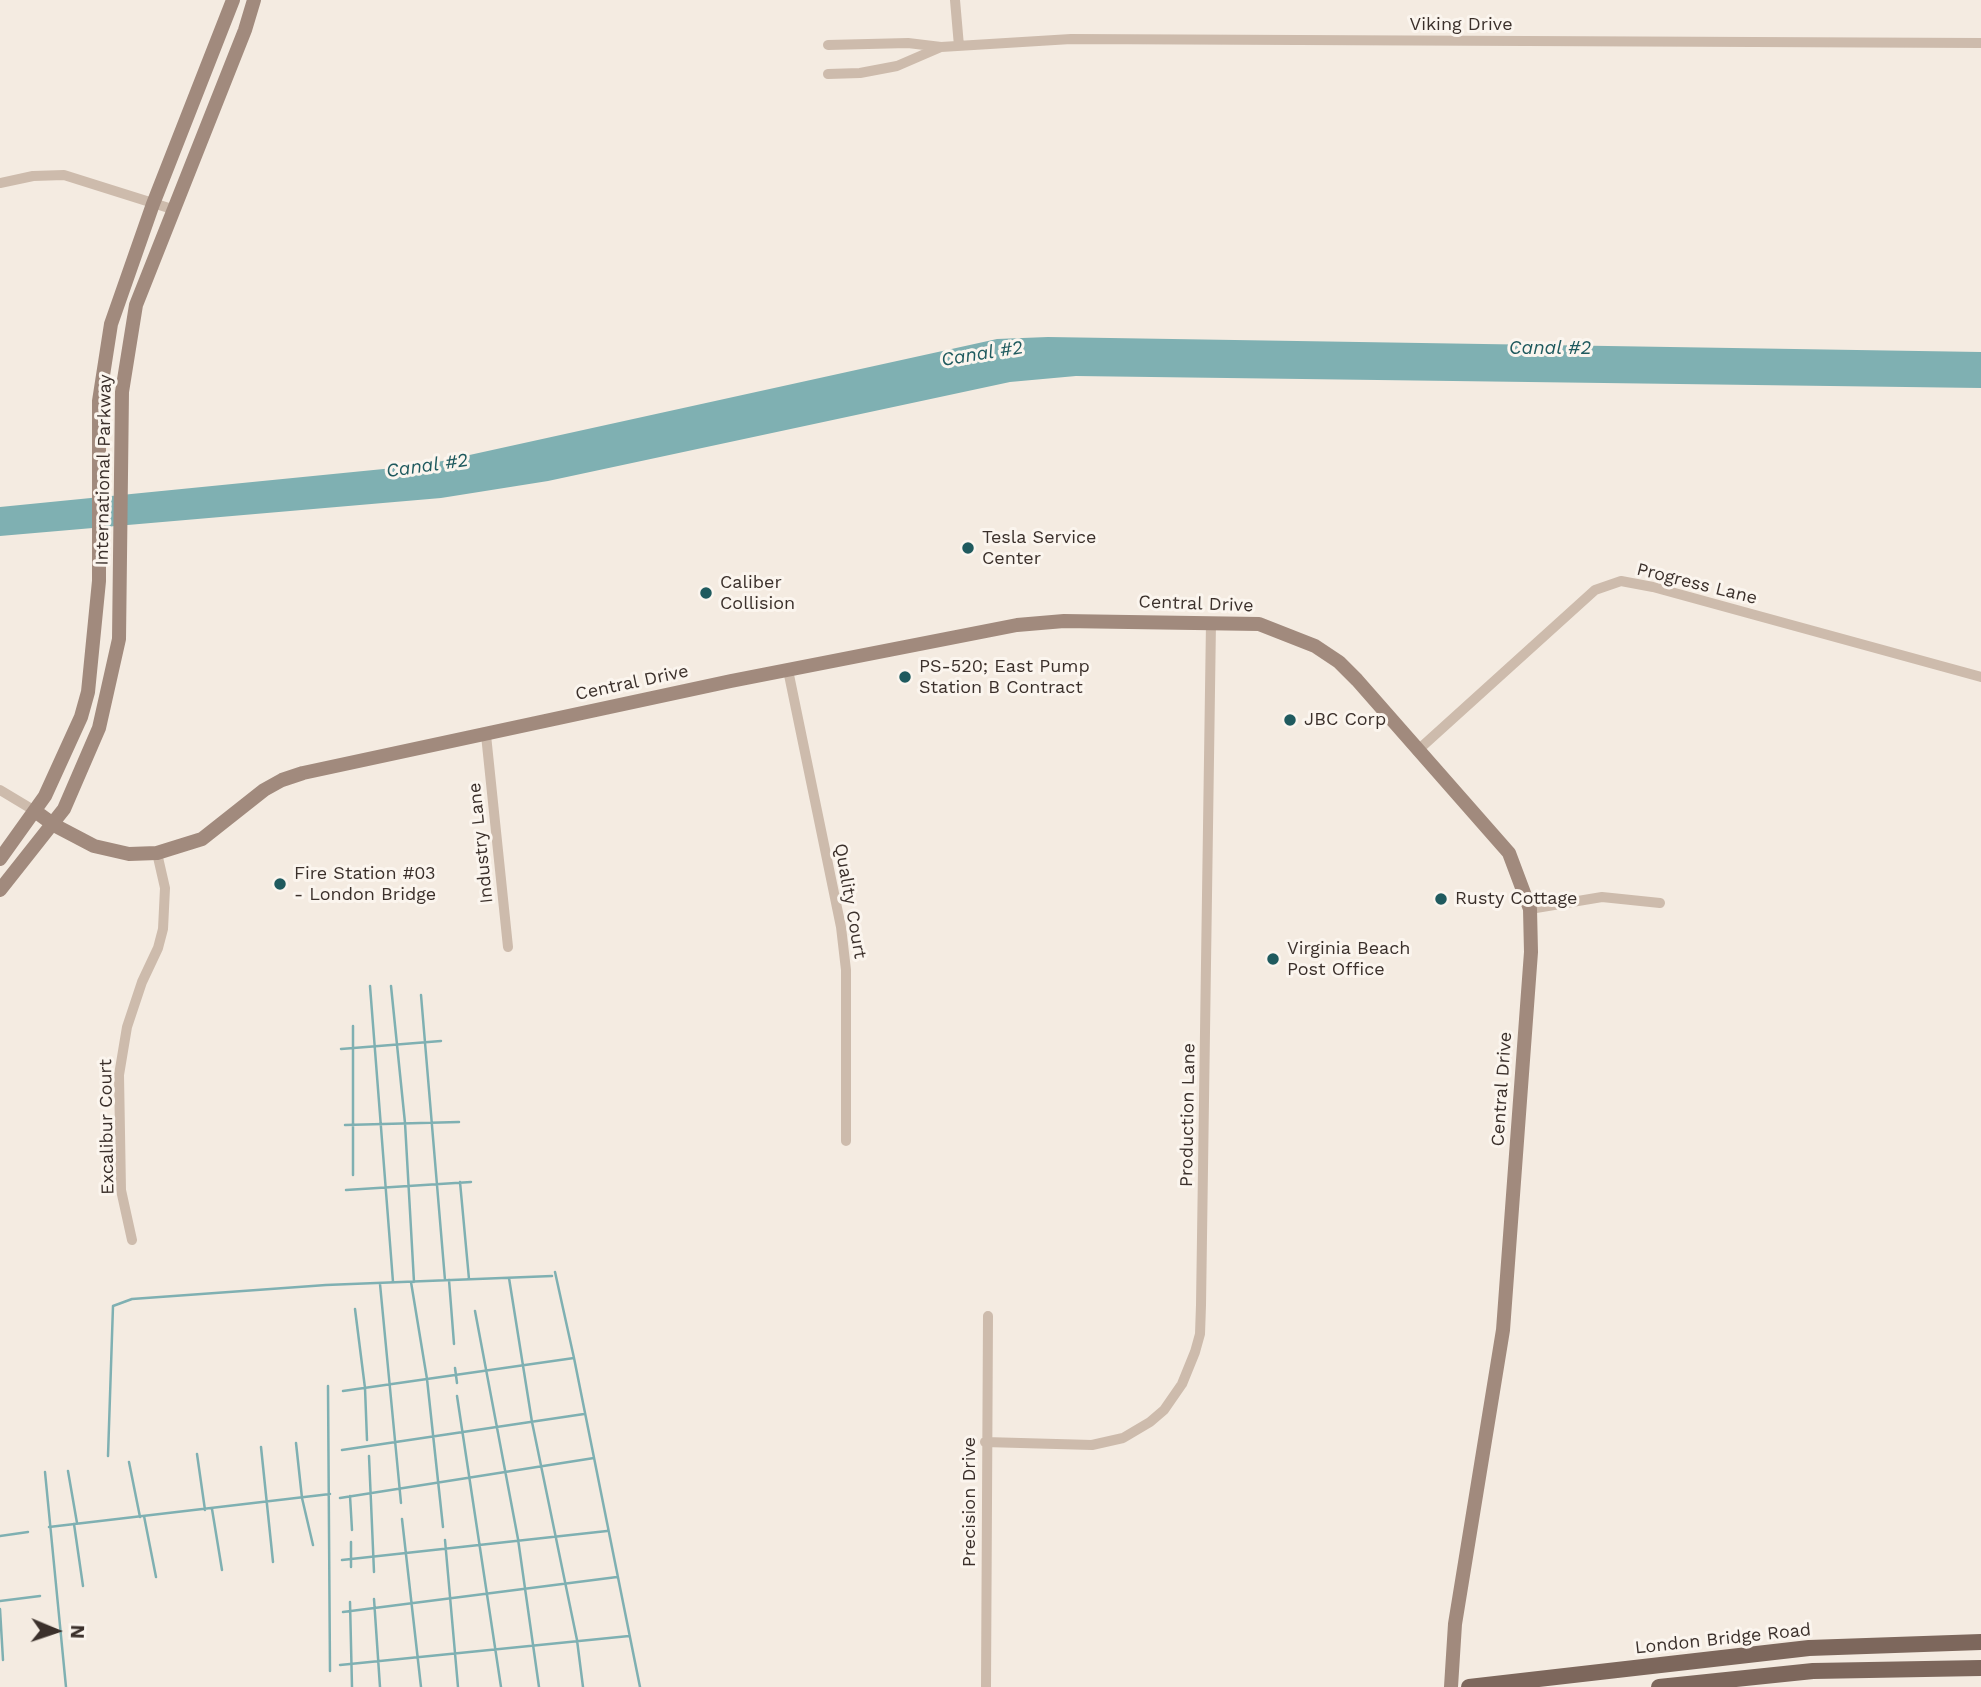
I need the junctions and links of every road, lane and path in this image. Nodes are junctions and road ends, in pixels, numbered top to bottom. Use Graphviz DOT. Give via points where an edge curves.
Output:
graph roads {
  1 [pos="233,0"];
  2 [pos="254,0"];
  3 [pos="955,0"];
  4 [pos="1981,43"];
  5 [pos="828,45"];
  6 [pos="959,46"];
  7 [pos="941,47"];
  8 [pos="828,74"];
  9 [pos="0,183"];
  10 [pos="153,204"];
  11 [pos="172,209"];
  12 [pos="1211,622"];
  13 [pos="788,670"];
  14 [pos="1981,677"];
  15 [pos="486,735"];
  16 [pos="1417,751"];
  17 [pos="0,790"];
  18 [pos="35,811"];
  19 [pos="54,825"];
  20 [pos="157,853"];
  21 [pos="0,859"];
  22 [pos="0,890"];
  23 [pos="1660,903"];
  24 [pos="1530,909"];
  25 [pos="508,947"];
  26 [pos="846,1141"];
  27 [pos="132,1240"];
  28 [pos="988,1316"];
  29 [pos="985,1441"];
  30 [pos="1981,1642"];
  31 [pos="1981,1668"];
  32 [pos="986,1687"];
  33 [pos="1451,1687"];
  34 [pos="1469,1687"];
  35 [pos="1659,1687"];
  1 -- 10 [label="street, International Parkway"];
  2 -- 11 [label="street, International Parkway"];
  3 -- 6 [label="street"];
  4 -- 6 [label="street, Viking Drive" via="1071,39"];
  5 -- 7 [label="street, Viking Drive"];
  6 -- 7 [label="street, Viking Drive"];
  7 -- 8 [label="street, Viking Drive" via="897,66"];
  9 -- 10 [label="street" via="64,175"];
  10 -- 11 [label="street"];
  10 -- 18 [label="street, International Parkway" via="116,304 99,401 100,547 88,692 69,745"];
  11 -- 19 [label="street, International Parkway" via="136,305 122,392 119,639 92,749"];
  12 -- 13 [label="street, Central Drive" via="1017,625"];
  12 -- 16 [label="street, Central Drive" via="1259,624 1315,646 1339,662"];
  12 -- 29 [label="street, Production Lane" via="1200,1334 1182,1384 1164,1410 1123,1438 1092,1445"];
  13 -- 15 [label="street, Central Drive"];
  13 -- 26 [label="street, Quality Court" via="841,927 846,970"];
  14 -- 16 [label="street, Progress Lane" via="1621,582 1595,590"];
  15 -- 20 [label="street, Central Drive" via="282,780 202,839"];
  15 -- 25 [label="street, Industry Lane"];
  16 -- 24 [label="street, Central Drive" via="1509,853"];
  17 -- 18 [label="street"];
  18 -- 19 [label="street, Central Drive"];
  18 -- 21 [label="street, International Parkway"];
  19 -- 20 [label="street, Central Drive" via="94,846 129,854"];
  19 -- 22 [label="street, International Parkway"];
  20 -- 27 [label="street, Excalibur Court" via="165,888 163,929 130,1017 119,1076 121,1190"];
  23 -- 24 [label="street" via="1602,897"];
  24 -- 33 [label="street, Central Drive" via="1531,952 1503,1330 1455,1624"];
  28 -- 29 [label="street, Precision Drive"];
  29 -- 32 [label="street, Precision Drive"];
  30 -- 34 [label="main road, London Bridge Road" via="1809,1648"];
  31 -- 35 [label="main road" via="1813,1671"];
}
